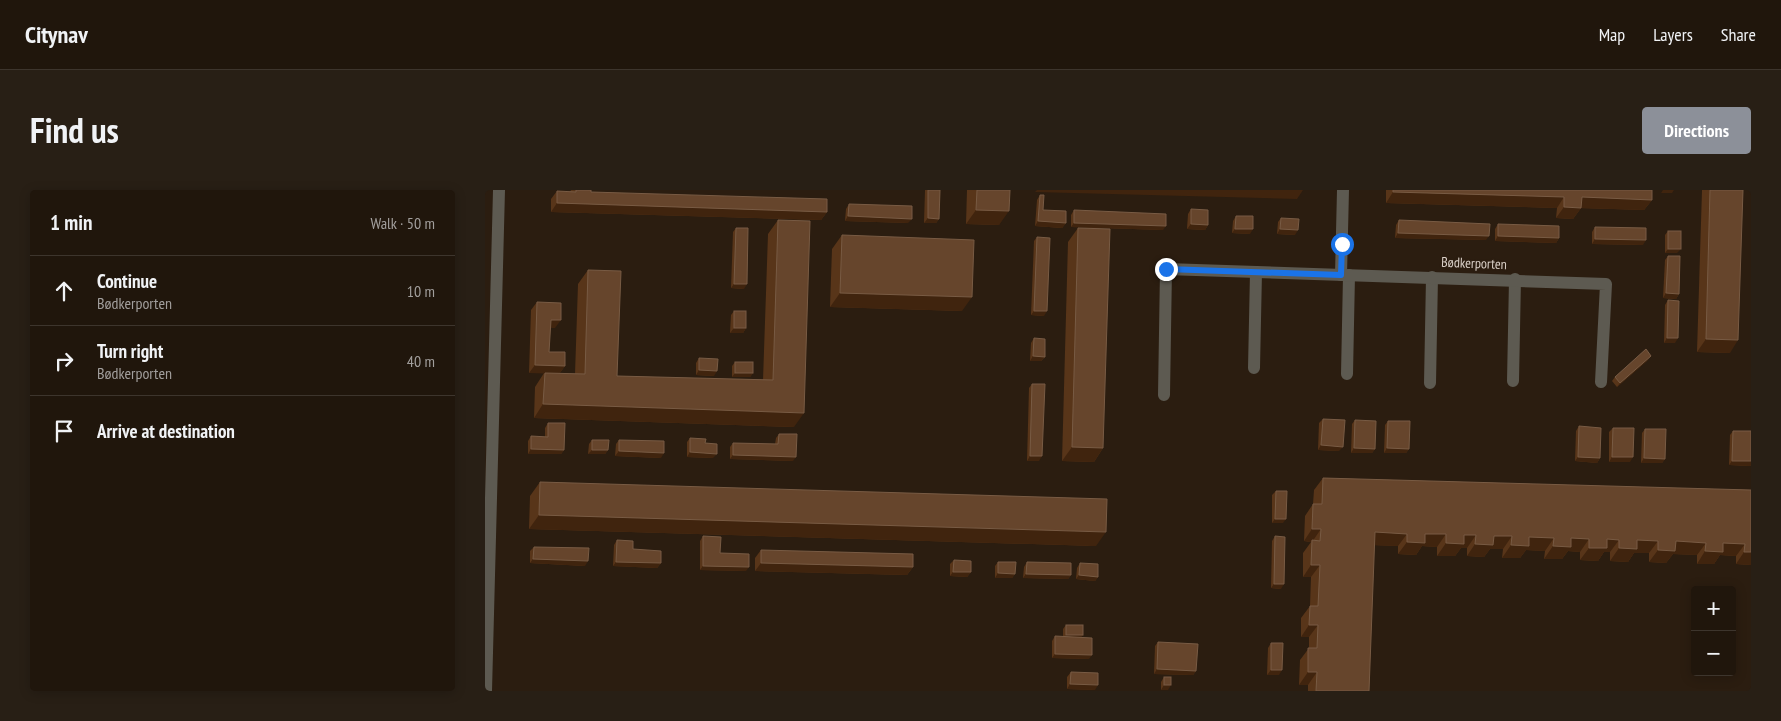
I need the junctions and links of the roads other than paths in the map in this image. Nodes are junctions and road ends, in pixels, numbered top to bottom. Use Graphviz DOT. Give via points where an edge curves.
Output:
graph roads {
  1 [pos="499,190"];
  2 [pos="1343,190"];
  3 [pos="1256,272"];
  4 [pos="1345,275"];
  5 [pos="1432,277"];
  6 [pos="1515,279"];
  7 [pos="1254,368"];
  8 [pos="1347,374"];
  9 [pos="1513,380"];
  10 [pos="1601,382"];
  11 [pos="1430,383"];
  12 [pos="1164,395"];
  13 [pos="486,691"];
  1 -- 13 [label="street"];
  2 -- 4 [label="street"];
  3 -- 4 [label="street, Bødkerporten"];
  3 -- 7 [label="street"];
  3 -- 12 [label="street, Bødkerporten" via="1166,269"];
  4 -- 5 [label="street, Bødkerporten"];
  4 -- 8 [label="street"];
  5 -- 6 [label="street, Bødkerporten"];
  5 -- 11 [label="street"];
  6 -- 9 [label="street"];
  6 -- 10 [label="street, Bødkerporten" via="1606,284"];
}
